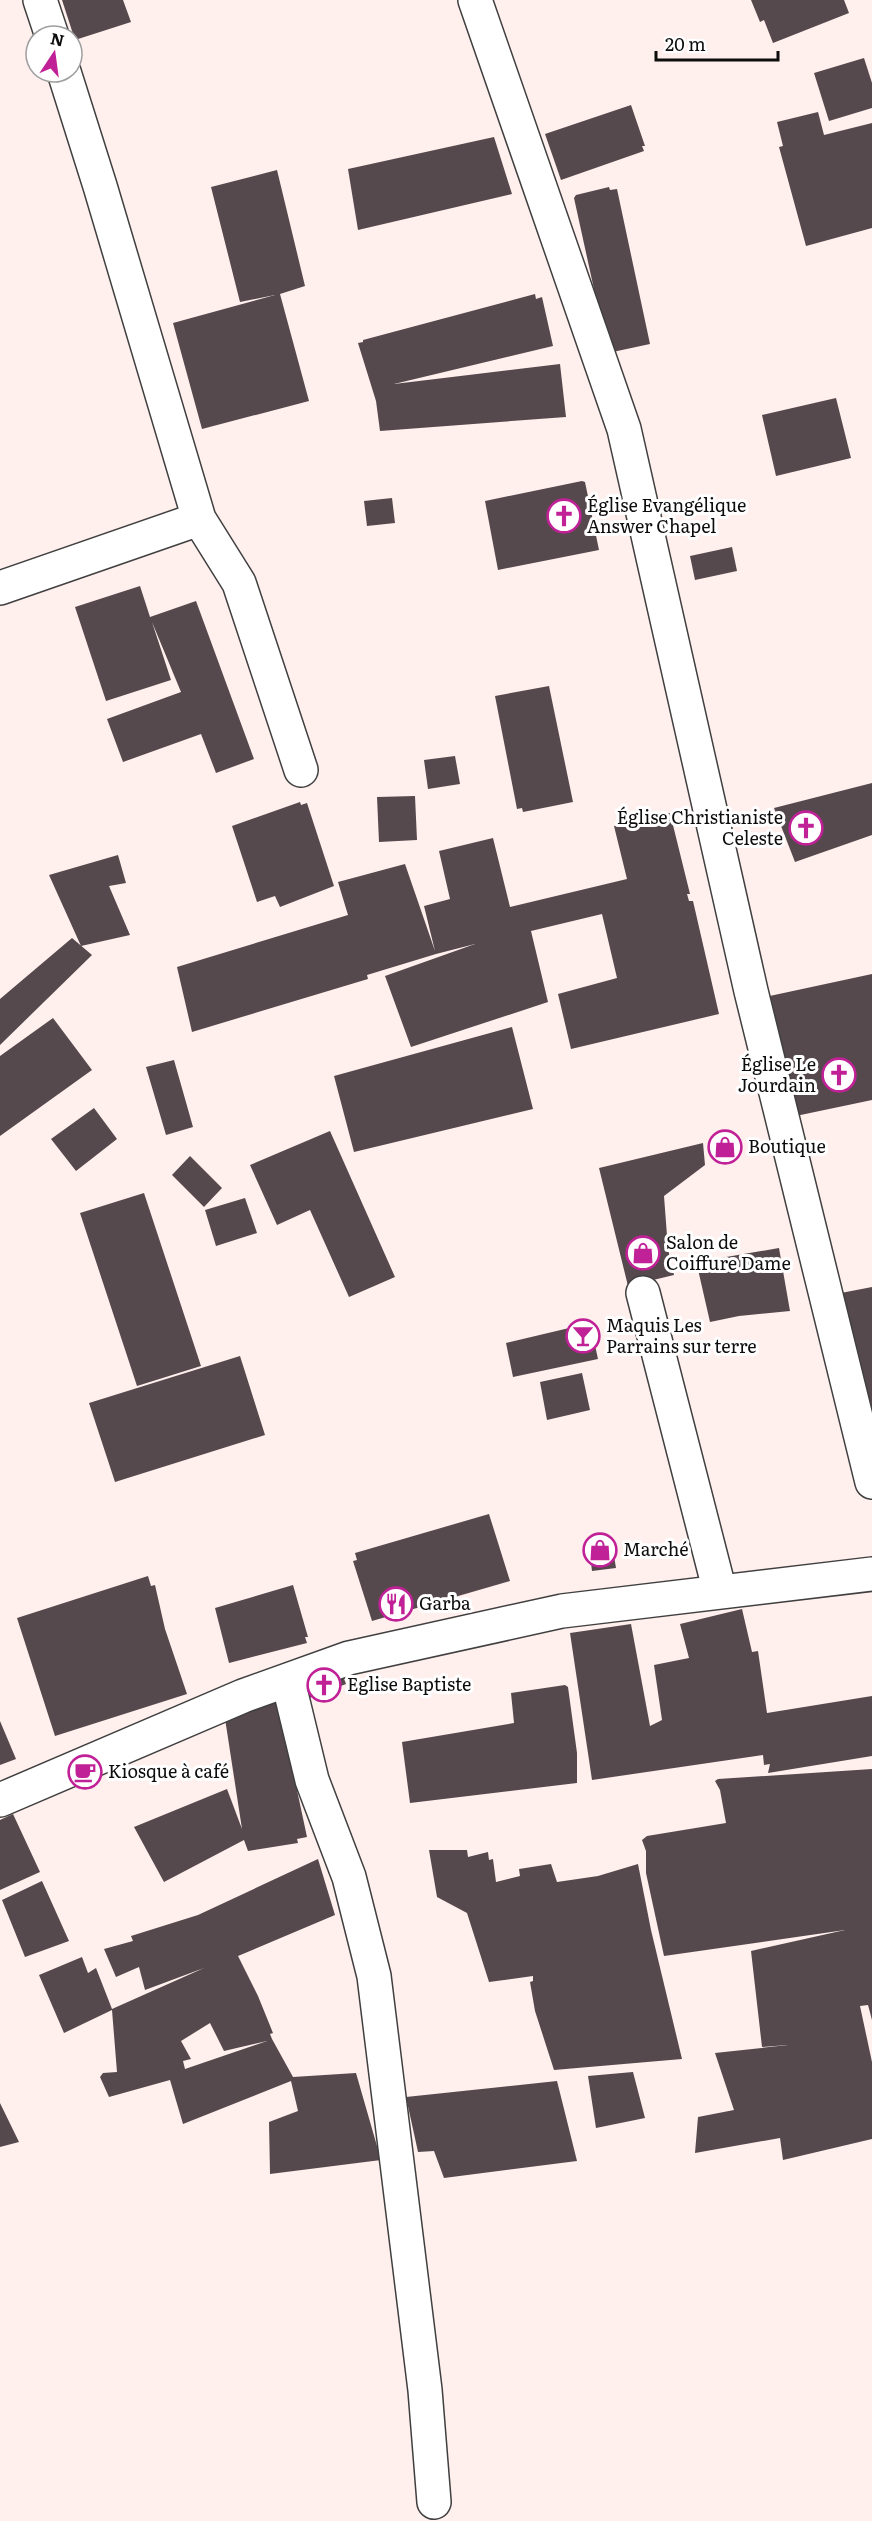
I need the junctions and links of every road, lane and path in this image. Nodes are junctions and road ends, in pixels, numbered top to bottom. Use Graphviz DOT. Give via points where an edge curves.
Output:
graph roads {
  1 [pos="40,0"];
  2 [pos="475,0"];
  3 [pos="48,24"];
  4 [pos="67,84"];
  5 [pos="199,519"];
  6 [pos="0,588"];
  7 [pos="301,770"];
  8 [pos="643,1293"];
  9 [pos="872,1482"];
  10 [pos="872,1574"];
  11 [pos="720,1592"];
  12 [pos="288,1681"];
  13 [pos="0,1800"];
  14 [pos="434,2502"];
  1 -- 3 [label="street"];
  2 -- 9 [label="street" via="624,429 751,991"];
  4 -- 5 [label="street"];
  5 -- 6 [label="street"];
  5 -- 7 [label="street" via="239,583"];
  8 -- 11 [label="street"];
  10 -- 11 [label="street"];
  11 -- 12 [label="street" via="562,1611 349,1659"];
  12 -- 13 [label="street" via="243,1696"];
  12 -- 14 [label="street" via="312,1780 349,1876 374,1976 425,2390"];
}
